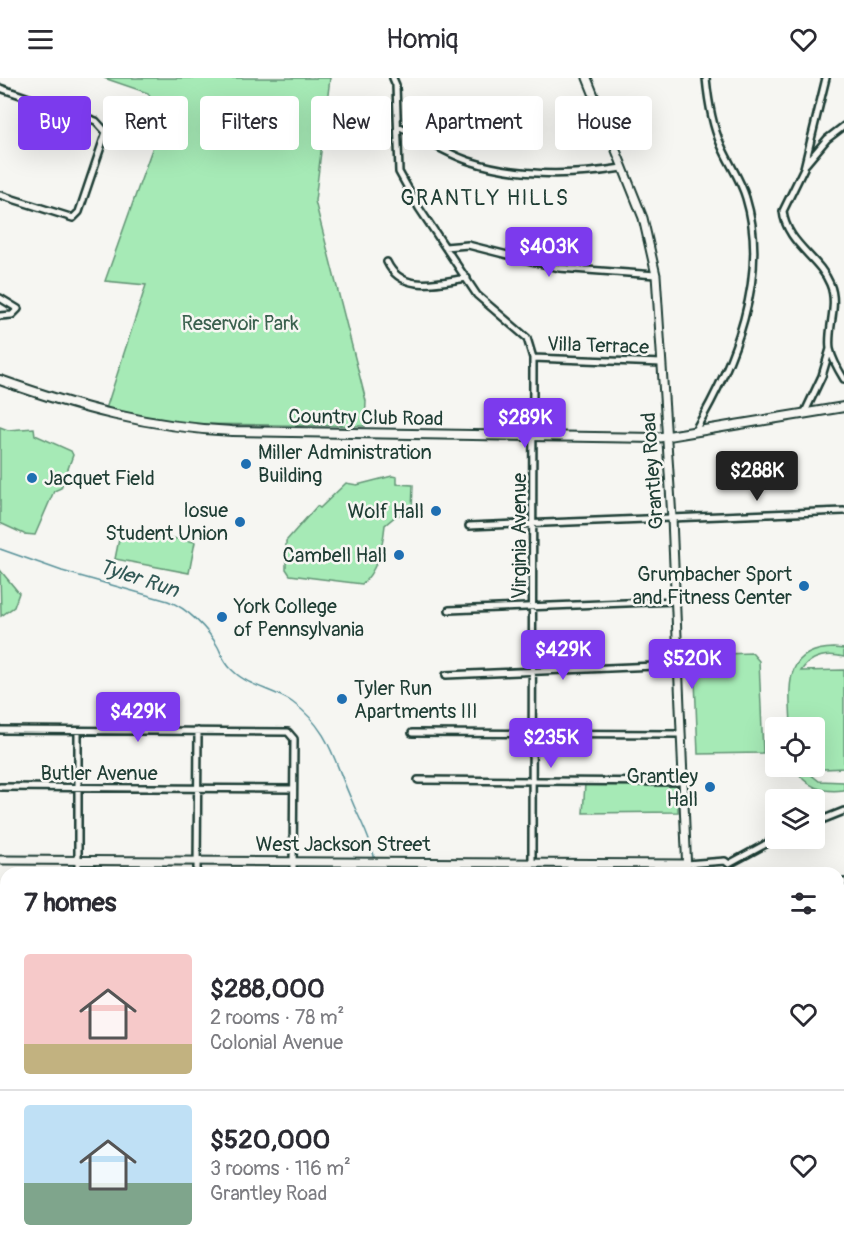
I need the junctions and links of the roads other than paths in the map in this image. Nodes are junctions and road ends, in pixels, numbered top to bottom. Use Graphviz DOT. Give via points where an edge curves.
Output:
graph roads {
  1 [pos="393,78"];
  2 [pos="588,78"];
  3 [pos="706,78"];
  4 [pos="826,78"];
  5 [pos="0,88"];
  6 [pos="398,126"];
  7 [pos="844,126"];
  8 [pos="621,168"];
  9 [pos="804,168"];
  10 [pos="0,195"];
  11 [pos="446,247"];
  12 [pos="387,262"];
  13 [pos="656,275"];
  14 [pos="467,278"];
  15 [pos="0,298"];
  16 [pos="0,316"];
  17 [pos="830,349"];
  18 [pos="533,358"];
  19 [pos="662,363"];
  20 [pos="844,379"];
  21 [pos="0,380"];
  22 [pos="844,407"];
  23 [pos="803,414"];
  24 [pos="694,432"];
  25 [pos="535,436"];
  26 [pos="667,436"];
  27 [pos="844,511"];
  28 [pos="672,518"];
  29 [pos="535,524"];
  30 [pos="469,526"];
  31 [pos="676,601"];
  32 [pos="534,607"];
  33 [pos="449,610"];
  34 [pos="678,665"];
  35 [pos="533,671"];
  36 [pos="446,675"];
  37 [pos="0,730"];
  38 [pos="78,731"];
  39 [pos="198,731"];
  40 [pos="412,733"];
  41 [pos="534,734"];
  42 [pos="681,734"];
  43 [pos="418,780"];
  44 [pos="533,781"];
  45 [pos="683,782"];
  46 [pos="0,787"];
  47 [pos="78,788"];
  48 [pos="198,788"];
  49 [pos="293,789"];
  50 [pos="844,811"];
  51 [pos="825,819"];
  52 [pos="765,844"];
  53 [pos="0,860"];
  54 [pos="78,860"];
  55 [pos="197,860"];
  56 [pos="293,861"];
  57 [pos="532,862"];
  58 [pos="686,864"];
  59 [pos="78,867"];
  60 [pos="197,867"];
  61 [pos="293,867"];
  62 [pos="686,867"];
  1 -- 6 [label="street, Virginia Avenue"];
  2 -- 8 [label="street, Grantley Road"];
  3 -- 24 [label="street" via="719,142 746,197 754,242 753,269 733,354 724,379"];
  4 -- 9 [label="street"];
  5 -- 10 [label="street" via="96,121 106,132 74,218"];
  6 -- 8 [label="street" via="469,161 511,169 552,175"];
  6 -- 11 [label="street, Virginia Avenue" via="399,172"];
  7 -- 9 [label="street" via="827,139"];
  8 -- 13 [label="street, Grantley Road" via="643,218"];
  9 -- 17 [label="street" via="783,211 784,220 791,235 823,270 832,286 834,320"];
  11 -- 13 [label="street" via="468,245 559,268"];
  11 -- 14 [label="street, Virginia Avenue"];
  12 -- 14 [label="street" via="399,278 420,285"];
  13 -- 19 [label="street, Grantley Road"];
  14 -- 18 [label="street, Virginia Avenue" via="477,295 527,338"];
  15 -- 16 [label="street" via="17,307 18,312"];
  17 -- 20 [label="street"];
  17 -- 23 [label="street"];
  18 -- 19 [label="street, Villa Terrace"];
  18 -- 25 [label="street, Virginia Avenue"];
  19 -- 26 [label="street, Grantley Road"];
  21 -- 25 [label="main road, Country Club Road" via="103,414 167,427"];
  22 -- 23 [label="main road, Country Club Road"];
  23 -- 24 [label="main road, Country Club Road"];
  24 -- 26 [label="main road, Country Club Road"];
  25 -- 26 [label="main road, Country Club Road"];
  25 -- 29 [label="street, Virginia Avenue"];
  26 -- 28 [label="street, Grantley Road"];
  27 -- 28 [label="street"];
  28 -- 29 [label="street"];
  28 -- 31 [label="street, Grantley Road"];
  29 -- 30 [label="street"];
  29 -- 32 [label="street, Virginia Avenue"];
  31 -- 32 [label="street"];
  31 -- 34 [label="street, Grantley Road"];
  32 -- 33 [label="street"];
  32 -- 35 [label="street, Virginia Avenue"];
  34 -- 35 [label="street"];
  34 -- 42 [label="street, Grantley Road"];
  35 -- 36 [label="street"];
  35 -- 41 [label="street, Virginia Avenue"];
  37 -- 38 [label="street"];
  38 -- 39 [label="street"];
  38 -- 47 [label="street"];
  39 -- 48 [label="street"];
  39 -- 49 [label="street" via="291,733"];
  40 -- 41 [label="street"];
  41 -- 42 [label="street"];
  41 -- 44 [label="street, Virginia Avenue"];
  42 -- 45 [label="street, Grantley Road"];
  43 -- 44 [label="street"];
  44 -- 45 [label="street"];
  44 -- 57 [label="street, Virginia Avenue"];
  45 -- 58 [label="street, Grantley Road"];
  46 -- 47 [label="street, Butler Avenue"];
  47 -- 48 [label="street, Butler Avenue"];
  47 -- 54 [label="street"];
  48 -- 49 [label="street, Butler Avenue"];
  48 -- 55 [label="street"];
  49 -- 56 [label="street"];
  50 -- 51 [label="street"];
  52 -- 58 [label="street" via="725,861"];
  53 -- 54 [label="street, West Jackson Street"];
  54 -- 55 [label="street, West Jackson Street"];
  54 -- 59 [label="street"];
  55 -- 56 [label="street, West Jackson Street"];
  55 -- 60 [label="street"];
  56 -- 57 [label="street, West Jackson Street"];
  56 -- 61 [label="street"];
  57 -- 58 [label="street, West Jackson Street"];
  58 -- 62 [label="street, Grantley Road"];
}
